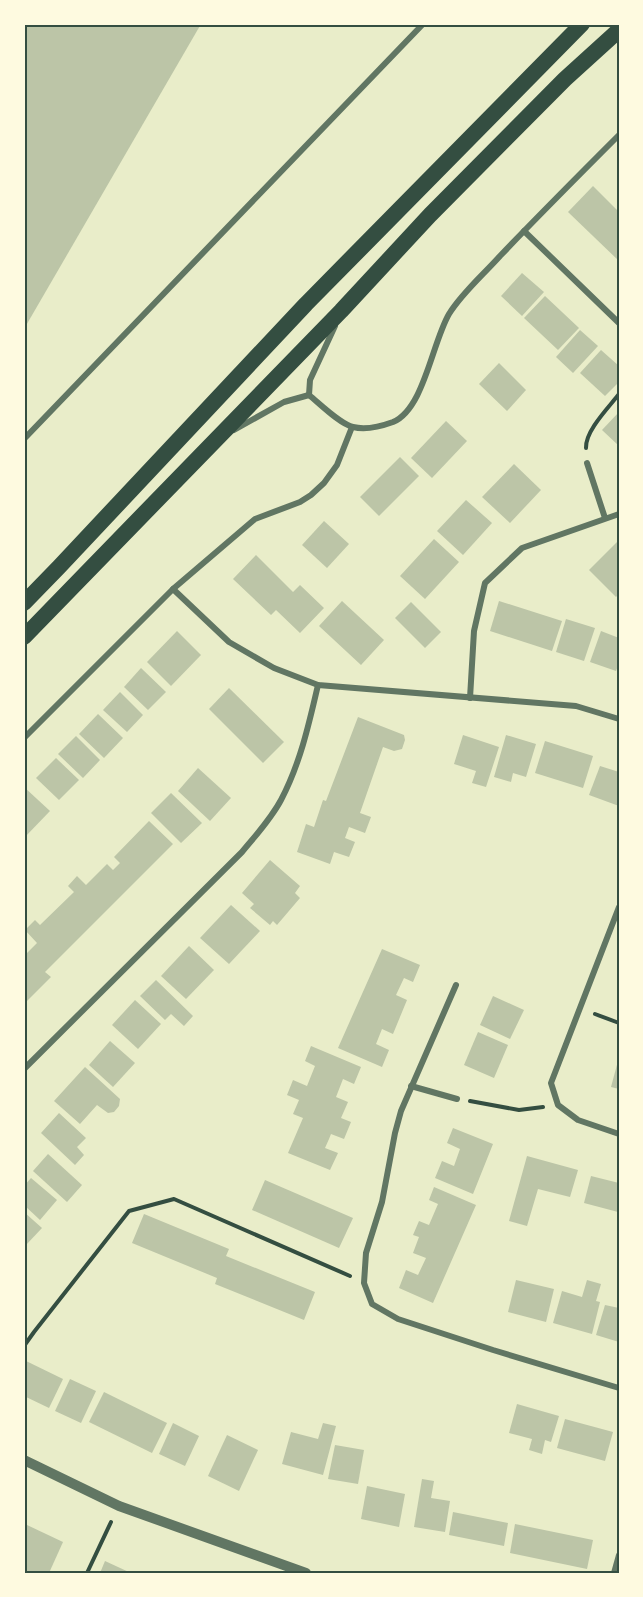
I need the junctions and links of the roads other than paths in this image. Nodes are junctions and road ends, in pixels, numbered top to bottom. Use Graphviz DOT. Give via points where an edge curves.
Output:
graph roads {
  1 [pos="423,24"];
  2 [pos="582,24"];
  3 [pos="619,30"];
  4 [pos="619,135"];
  5 [pos="524,231"];
  6 [pos="341,311"];
  7 [pos="619,324"];
  8 [pos="309,395"];
  9 [pos="352,427"];
  10 [pos="24,439"];
  11 [pos="218,439"];
  12 [pos="587,463"];
  13 [pos="619,514"];
  14 [pos="605,518"];
  15 [pos="173,589"];
  16 [pos="24,603"];
  17 [pos="24,638"];
  18 [pos="318,685"];
  19 [pos="470,698"];
  20 [pos="619,718"];
  21 [pos="24,738"];
  22 [pos="619,907"];
  23 [pos="456,985"];
  24 [pos="24,1069"];
  25 [pos="411,1086"];
  26 [pos="457,1099"];
  27 [pos="619,1134"];
  28 [pos="619,1388"];
  29 [pos="24,1460"];
  30 [pos="619,1555"];
  31 [pos="306,1573"];
  32 [pos="614,1573"];
  1 -- 10 [label="street"];
  2 -- 16 [label="highway" via="306,304"];
  3 -- 6 [label="highway" via="430,215"];
  4 -- 5 [label="street"];
  5 -- 7 [label="street"];
  5 -- 9 [label="street" via="449,315 418,395 407,412 395,421 375,427"];
  6 -- 8 [label="street" via="310,380"];
  6 -- 11 [label="highway"];
  8 -- 9 [label="street"];
  8 -- 11 [label="street" via="284,402"];
  9 -- 15 [label="street" via="337,465 311,495 255,519"];
  11 -- 17 [label="highway"];
  12 -- 14 [label="street"];
  13 -- 14 [label="street"];
  14 -- 19 [label="street" via="522,548 485,583 474,631"];
  15 -- 18 [label="street" via="229,642 274,668"];
  15 -- 21 [label="street"];
  18 -- 19 [label="street"];
  18 -- 24 [label="street" via="297,764 266,823 242,852"];
  19 -- 20 [label="street" via="576,706"];
  22 -- 27 [label="street" via="551,1083 558,1105 578,1120"];
  23 -- 25 [label="street"];
  25 -- 26 [label="street"];
  25 -- 28 [label="street" via="395,1132 382,1202 366,1253 364,1282 372,1304 398,1319"];
  29 -- 31 [label="street" via="119,1506"];
  30 -- 32 [label="street"];
}
